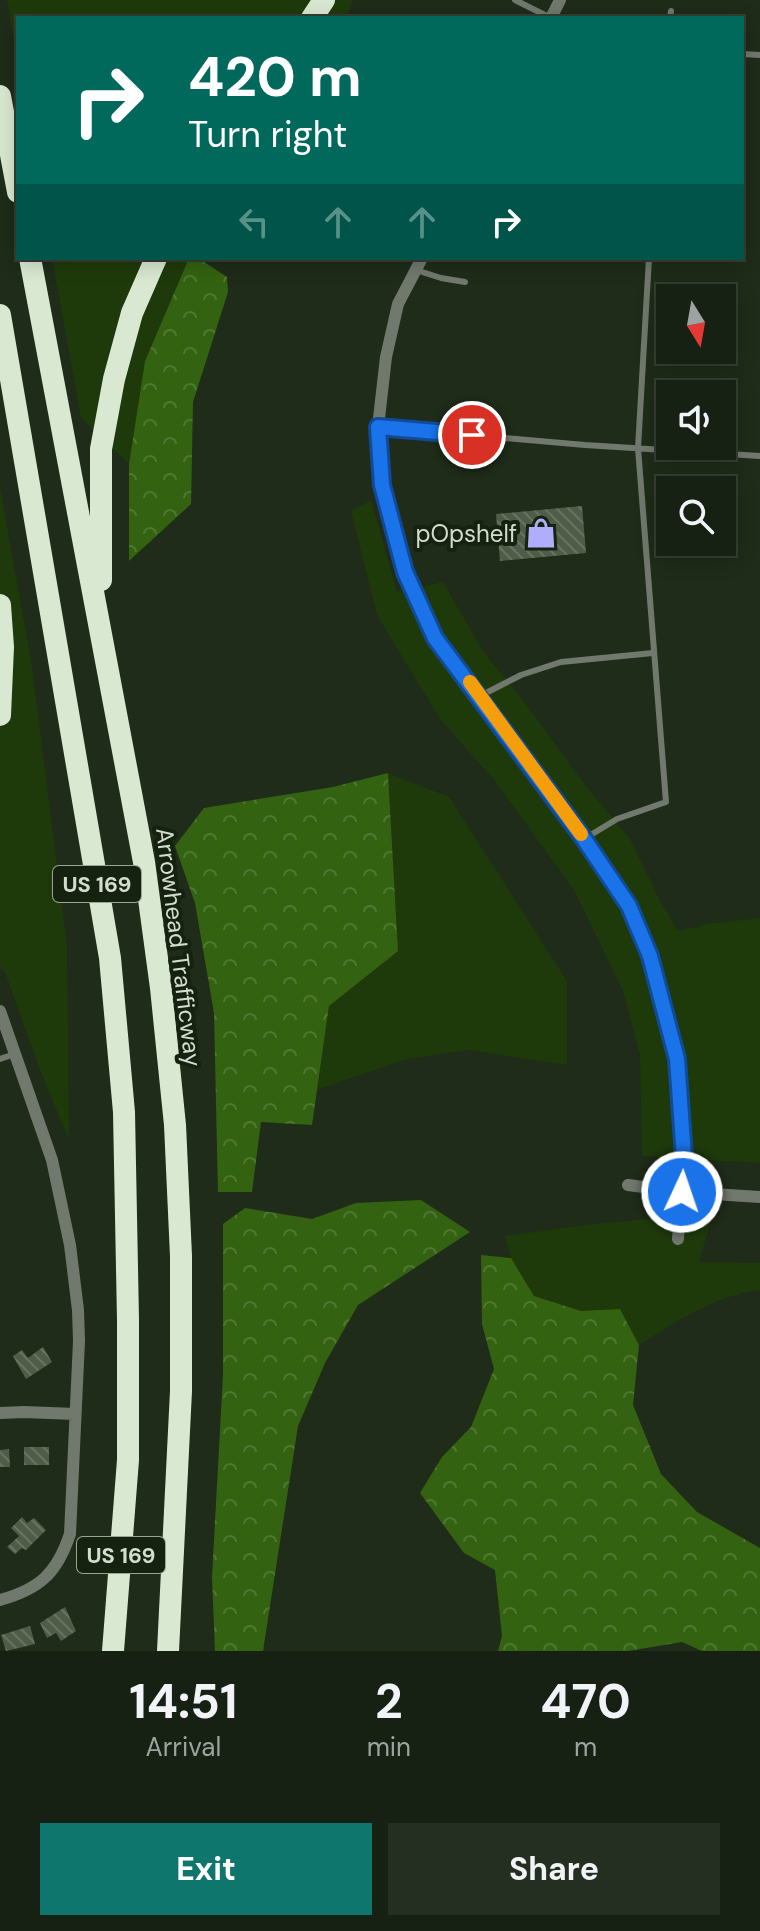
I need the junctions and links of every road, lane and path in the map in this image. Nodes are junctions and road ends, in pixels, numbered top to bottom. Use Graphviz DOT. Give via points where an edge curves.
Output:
graph roads {
  1 [pos="515,0"];
  2 [pos="547,16"];
  3 [pos="0,96"];
  4 [pos="16,181"];
  5 [pos="30,260"];
  6 [pos="155,260"];
  7 [pos="649,260"];
  8 [pos="419,264"];
  9 [pos="465,282"];
  10 [pos="0,315"];
  11 [pos="378,427"];
  12 [pos="638,448"];
  13 [pos="760,456"];
  14 [pos="0,605"];
  15 [pos="101,633"];
  16 [pos="653,653"];
  17 [pos="480,696"];
  18 [pos="0,715"];
  19 [pos="584,839"];
  20 [pos="0,1011"];
  21 [pos="15,1054"];
  22 [pos="0,1059"];
  23 [pos="628,1185"];
  24 [pos="682,1192"];
  25 [pos="760,1197"];
  26 [pos="678,1239"];
  27 [pos="0,1413"];
  28 [pos="75,1414"];
  29 [pos="0,1600"];
  30 [pos="169,1648"];
  31 [pos="113,1651"];
  1 -- 2 [label="lane"];
  3 -- 4 [label="highway"];
  5 -- 15 [label="highway, Arrowhead Trafficway / US 169"];
  6 -- 15 [label="highway" via="132,313 101,449"];
  7 -- 12 [label="lane"];
  8 -- 9 [label="lane" via="441,278"];
  8 -- 11 [label="street" via="398,304"];
  10 -- 31 [label="highway, US 169" via="110,958 124,1112 128,1460"];
  11 -- 12 [label="lane"];
  11 -- 17 [label="street" via="382,485 405,572 435,638"];
  12 -- 13 [label="lane"];
  12 -- 16 [label="lane"];
  14 -- 18 [label="highway"];
  15 -- 30 [label="highway, Arrowhead Trafficway / US 169" via="144,862 175,1125 181,1391"];
  16 -- 17 [label="lane" via="561,662"];
  16 -- 19 [label="lane" via="666,802 617,819"];
  17 -- 19 [label="street"];
  19 -- 24 [label="street" via="629,906 650,956 677,1059"];
  20 -- 21 [label="street"];
  21 -- 22 [label="lane"];
  21 -- 28 [label="street" via="52,1160 70,1245 79,1341"];
  23 -- 24 [label="street"];
  24 -- 25 [label="street"];
  24 -- 26 [label="street"];
  27 -- 28 [label="street"];
  28 -- 29 [label="street" via="70,1534 63,1555 39,1583"];
}
